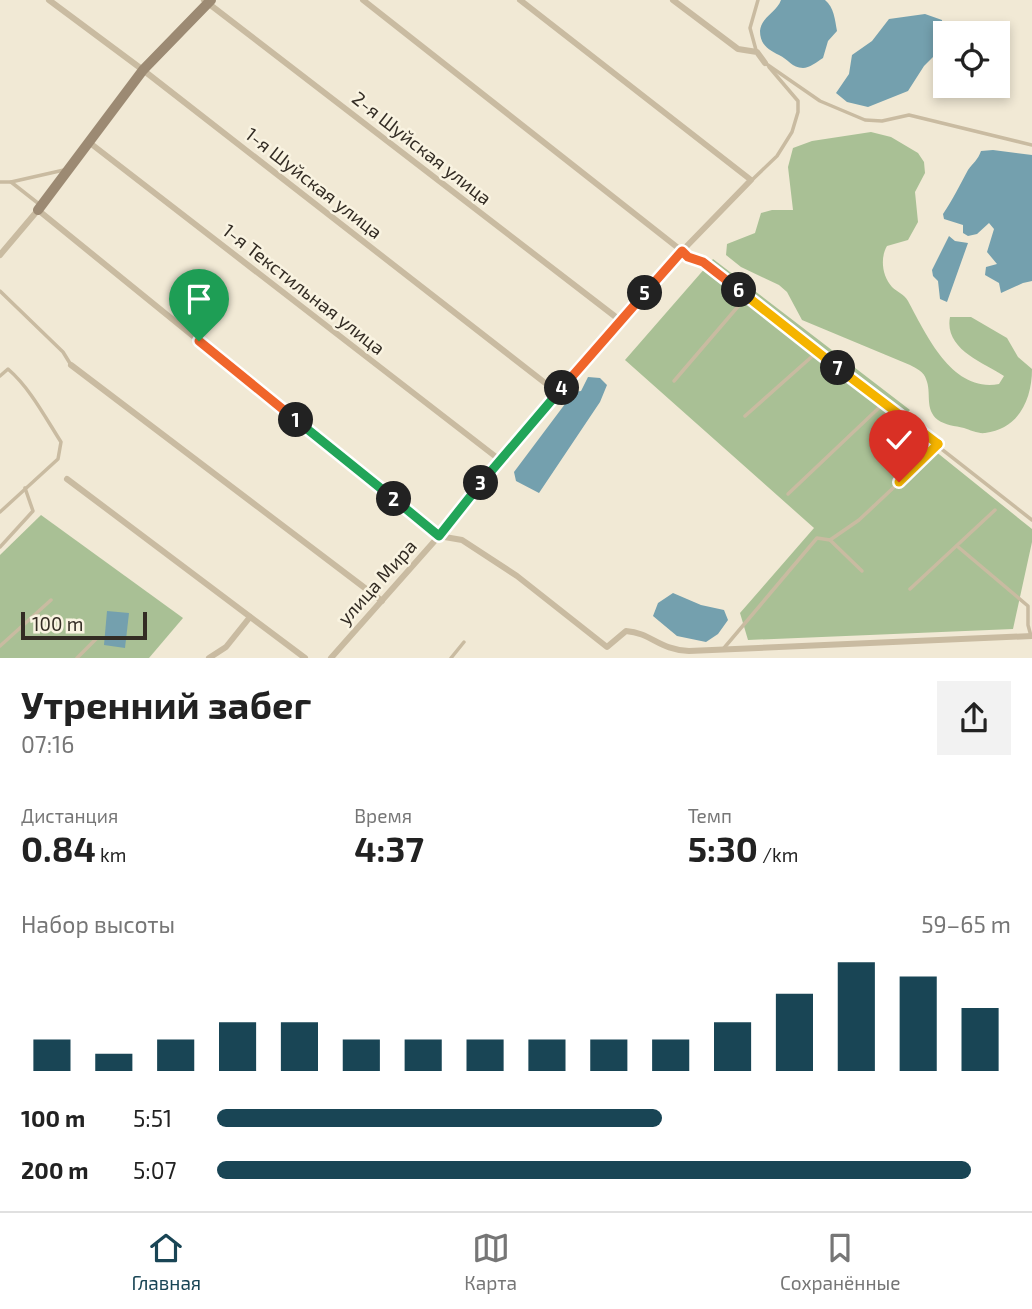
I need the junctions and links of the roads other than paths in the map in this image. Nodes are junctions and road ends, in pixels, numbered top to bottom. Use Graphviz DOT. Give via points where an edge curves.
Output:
graph roads {
  1 [pos="49,0"];
  2 [pos="363,0"];
  3 [pos="520,0"];
  4 [pos="673,0"];
  5 [pos="758,0"];
  6 [pos="208,1"];
  7 [pos="757,52"];
  8 [pos="765,63"];
  9 [pos="144,69"];
  10 [pos="90,143"];
  11 [pos="1032,145"];
  12 [pos="71,168"];
  13 [pos="751,180"];
  14 [pos="0,181"];
  15 [pos="11,182"];
  16 [pos="40,208"];
  17 [pos="682,251"];
  18 [pos="0,255"];
  19 [pos="0,291"];
  20 [pos="747,296"];
  21 [pos="621,321"];
  22 [pos="817,352"];
  23 [pos="71,365"];
  24 [pos="0,376"];
  25 [pos="674,381"];
  26 [pos="558,393"];
  27 [pos="884,403"];
  28 [pos="745,416"];
  29 [pos="939,445"];
  30 [pos="500,460"];
  31 [pos="67,479"];
  32 [pos="25,488"];
  33 [pos="788,494"];
  34 [pos="995,510"];
  35 [pos="0,512"];
  36 [pos="1032,520"];
  37 [pos="439,536"];
  38 [pos="830,540"];
  39 [pos="957,546"];
  40 [pos="0,547"];
  41 [pos="862,571"];
  42 [pos="910,589"];
  43 [pos="51,600"];
  44 [pos="382,601"];
  45 [pos="250,617"];
  46 [pos="1031,636"];
  47 [pos="96,639"];
  48 [pos="464,642"];
  49 [pos="0,646"];
  50 [pos="723,650"];
  51 [pos="77,658"];
  52 [pos="209,658"];
  53 [pos="305,658"];
  54 [pos="331,658"];
  55 [pos="451,658"];
  1 -- 9 [label="street, 1-я Шуйская улица"];
  2 -- 17 [label="street"];
  3 -- 13 [label="street"];
  4 -- 7 [label="street" via="738,49"];
  5 -- 7 [label="lane" via="750,28"];
  6 -- 9 [label="street"];
  6 -- 21 [label="street, 2-я Шуйская улица"];
  7 -- 8 [label="street"];
  8 -- 11 [label="lane" via="820,101 866,120 909,115"];
  8 -- 13 [label="lane" via="798,101 798,112 777,156"];
  9 -- 10 [label="street"];
  9 -- 26 [label="street, 1-я Шуйская улица"];
  10 -- 12 [label="street"];
  10 -- 30 [label="street, 1-я Текстильная улица"];
  12 -- 15 [label="lane"];
  12 -- 16 [label="street"];
  13 -- 17 [label="street, улица Мира"];
  14 -- 15 [label="lane"];
  15 -- 16 [label="lane"];
  16 -- 18 [label="street"];
  16 -- 37 [label="street"];
  17 -- 20 [label="lane"];
  17 -- 21 [label="street, улица Мира"];
  19 -- 23 [label="lane"];
  20 -- 22 [label="lane"];
  20 -- 25 [label="lane"];
  21 -- 26 [label="street, улица Мира"];
  22 -- 27 [label="lane"];
  22 -- 28 [label="lane"];
  23 -- 44 [label="street"];
  24 -- 32 [label="lane" via="8,369 14,374 61,442 58,459"];
  26 -- 30 [label="street, улица Мира"];
  27 -- 29 [label="lane"];
  27 -- 33 [label="lane"];
  29 -- 36 [label="lane"];
  29 -- 38 [label="lane" via="859,520"];
  30 -- 37 [label="street, улица Мира"];
  31 -- 45 [label="street"];
  32 -- 35 [label="lane"];
  32 -- 40 [label="lane" via="33,510"];
  34 -- 39 [label="lane"];
  37 -- 44 [label="street, улица Мира"];
  37 -- 50 [label="street" via="462,540 517,576 607,647 626,631 640,632 673,651"];
  38 -- 41 [label="lane"];
  38 -- 50 [label="lane" via="817,538"];
  39 -- 42 [label="lane"];
  39 -- 46 [label="lane" via="1028,606"];
  43 -- 49 [label="lane"];
  44 -- 54 [label="street, улица Мира"];
  45 -- 52 [label="street" via="226,647"];
  45 -- 53 [label="street"];
  46 -- 50 [label="street"];
  47 -- 51 [label="lane"];
  48 -- 55 [label="lane"];
}
